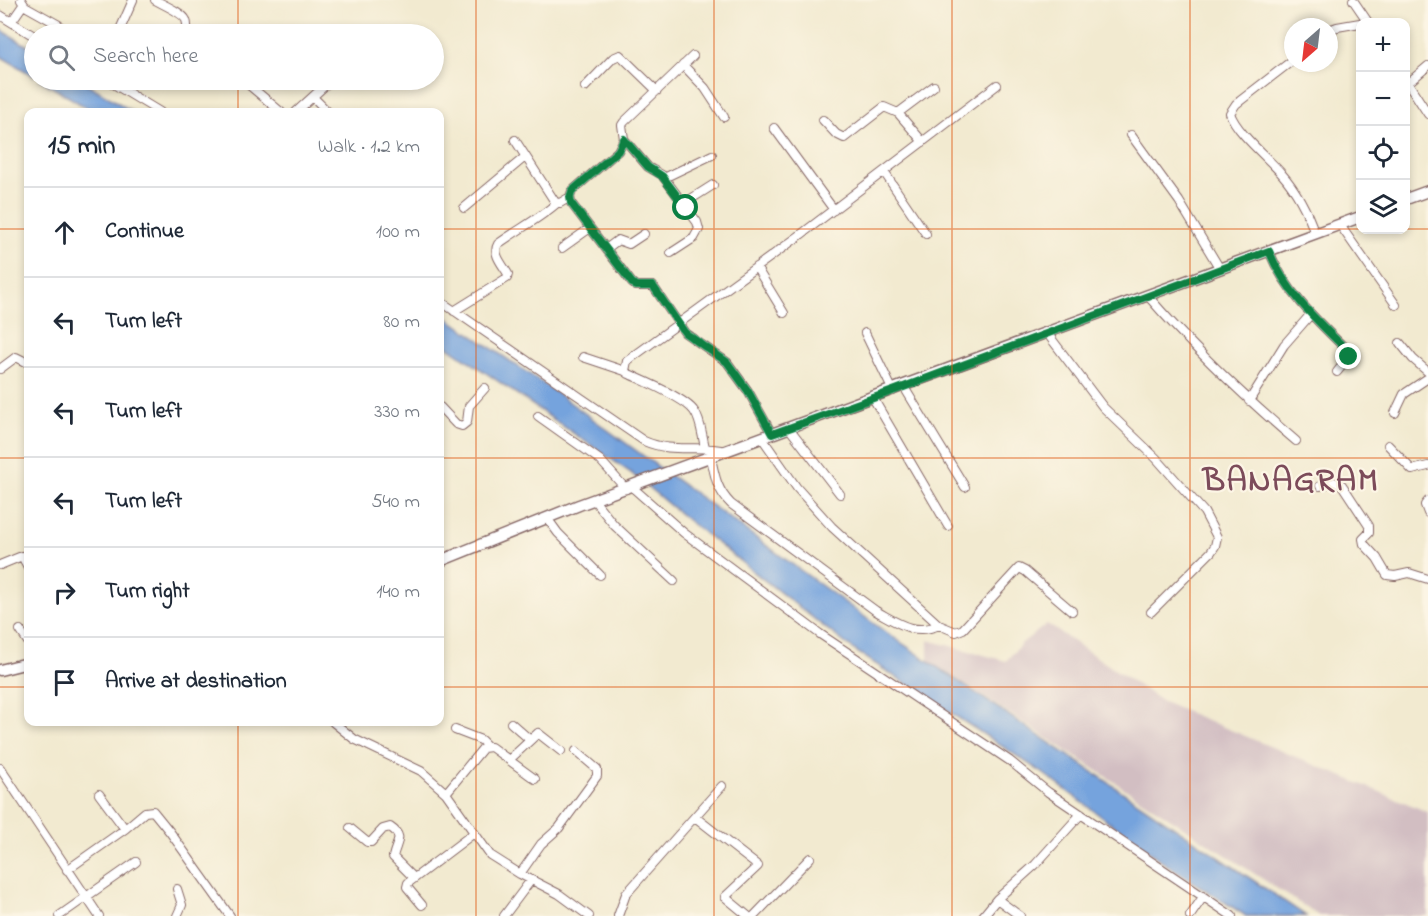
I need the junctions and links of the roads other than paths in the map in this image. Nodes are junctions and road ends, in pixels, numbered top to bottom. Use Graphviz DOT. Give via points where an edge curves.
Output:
graph roads {
  1 [pos="133,0"];
  2 [pos="155,0"];
  3 [pos="1353,0"];
  4 [pos="22,2"];
  5 [pos="0,15"];
  6 [pos="15,18"];
  7 [pos="1362,18"];
  8 [pos="57,24"];
  9 [pos="122,24"];
  10 [pos="186,24"];
  11 [pos="1356,25"];
  12 [pos="1338,28"];
  13 [pos="24,30"];
  14 [pos="693,56"];
  15 [pos="683,65"];
  16 [pos="1428,66"];
  17 [pos="1284,67"];
  18 [pos="1410,80"];
  19 [pos="997,85"];
  20 [pos="934,86"];
  21 [pos="585,87"];
  22 [pos="1410,87"];
  23 [pos="124,90"];
  24 [pos="255,90"];
  25 [pos="320,90"];
  26 [pos="657,91"];
  27 [pos="313,97"];
  28 [pos="153,108"];
  29 [pos="277,108"];
  30 [pos="301,108"];
  31 [pos="324,108"];
  32 [pos="898,113"];
  33 [pos="1428,114"];
  34 [pos="724,117"];
  35 [pos="823,120"];
  36 [pos="774,128"];
  37 [pos="1131,135"];
  38 [pos="624,139"];
  39 [pos="515,140"];
  40 [pos="923,142"];
  41 [pos="712,155"];
  42 [pos="525,157"];
  43 [pos="884,172"];
  44 [pos="664,178"];
  45 [pos="713,185"];
  46 [pos="1428,191"];
  47 [pos="570,197"];
  48 [pos="1410,198"];
  49 [pos="557,203"];
  50 [pos="683,204"];
  51 [pos="464,208"];
  52 [pos="834,210"];
  53 [pos="1356,219"];
  54 [pos="1340,225"];
  55 [pos="590,228"];
  56 [pos="645,234"];
  57 [pos="926,234"];
  58 [pos="1315,234"];
  59 [pos="562,248"];
  60 [pos="606,249"];
  61 [pos="1269,251"];
  62 [pos="671,253"];
  63 [pos="756,267"];
  64 [pos="1220,269"];
  65 [pos="1147,296"];
  66 [pos="444,304"];
  67 [pos="1396,305"];
  68 [pos="454,311"];
  69 [pos="784,313"];
  70 [pos="1311,314"];
  71 [pos="678,324"];
  72 [pos="865,333"];
  73 [pos="1047,333"];
  74 [pos="1400,343"];
  75 [pos="584,357"];
  76 [pos="24,361"];
  77 [pos="0,369"];
  78 [pos="625,371"];
  79 [pos="1337,372"];
  80 [pos="1428,372"];
  81 [pos="1428,378"];
  82 [pos="904,387"];
  83 [pos="485,388"];
  84 [pos="893,391"];
  85 [pos="873,398"];
  86 [pos="1249,401"];
  87 [pos="444,411"];
  88 [pos="1395,413"];
  89 [pos="538,416"];
  90 [pos="789,428"];
  91 [pos="767,436"];
  92 [pos="1296,441"];
  93 [pos="1388,445"];
  94 [pos="705,447"];
  95 [pos="727,452"];
  96 [pos="711,458"];
  97 [pos="1428,466"];
  98 [pos="1320,486"];
  99 [pos="632,487"];
  100 [pos="965,487"];
  101 [pos="840,494"];
  102 [pos="594,500"];
  103 [pos="1428,501"];
  104 [pos="1428,513"];
  105 [pos="547,518"];
  106 [pos="948,526"];
  107 [pos="444,559"];
  108 [pos="24,561"];
  109 [pos="0,565"];
  110 [pos="600,575"];
  111 [pos="1428,579"];
  112 [pos="674,581"];
  113 [pos="1072,611"];
  114 [pos="1150,612"];
  115 [pos="939,625"];
  116 [pos="20,630"];
  117 [pos="24,636"];
  118 [pos="24,664"];
  119 [pos="0,670"];
  120 [pos="512,723"];
  121 [pos="338,726"];
  122 [pos="455,730"];
  123 [pos="529,739"];
  124 [pos="487,746"];
  125 [pos="561,751"];
  126 [pos="576,752"];
  127 [pos="509,760"];
  128 [pos="0,768"];
  129 [pos="535,779"];
  130 [pos="722,786"];
  131 [pos="446,793"];
  132 [pos="99,794"];
  133 [pos="1082,814"];
  134 [pos="695,817"];
  135 [pos="350,828"];
  136 [pos="125,829"];
  137 [pos="474,833"];
  138 [pos="810,858"];
  139 [pos="136,862"];
  140 [pos="67,870"];
  141 [pos="520,874"];
  142 [pos="414,878"];
  143 [pos="531,880"];
  144 [pos="177,889"];
  145 [pos="87,897"];
  146 [pos="1203,897"];
  147 [pos="997,899"];
  148 [pos="422,904"];
  149 [pos="60,916"];
  150 [pos="99,916"];
  151 [pos="177,916"];
  152 [pos="230,916"];
  153 [pos="504,916"];
  154 [pos="589,916"];
  155 [pos="618,916"];
  156 [pos="748,916"];
  157 [pos="754,916"];
  158 [pos="983,916"];
  159 [pos="1020,916"];
  160 [pos="1190,916"];
  161 [pos="1232,916"];
  1 -- 9 [label="street"];
  2 -- 10 [label="street" via="183,16"];
  3 -- 7 [label="street"];
  4 -- 6 [label="street"];
  4 -- 8 [label="street"];
  5 -- 13 [label="street"];
  11 -- 12 [label="street"];
  14 -- 15 [label="street"];
  15 -- 26 [label="street"];
  15 -- 34 [label="street"];
  16 -- 18 [label="street"];
  17 -- 58 [label="street" via="1230,113 1289,183"];
  19 -- 40 [label="street"];
  20 -- 32 [label="street"];
  21 -- 26 [label="street" via="620,55"];
  22 -- 33 [label="street"];
  23 -- 28 [label="street"];
  24 -- 29 [label="street"];
  25 -- 27 [label="street"];
  26 -- 38 [label="street" via="624,122"];
  27 -- 30 [label="street"];
  27 -- 31 [label="street"];
  32 -- 35 [label="street" via="884,107 844,138"];
  32 -- 40 [label="street"];
  36 -- 52 [label="street"];
  37 -- 64 [label="street" via="1179,201"];
  38 -- 44 [label="street" via="648,167"];
  38 -- 47 [label="street" via="618,151"];
  39 -- 42 [label="street"];
  40 -- 43 [label="street"];
  41 -- 44 [label="street"];
  42 -- 49 [label="street"];
  42 -- 51 [label="street"];
  43 -- 52 [label="street"];
  43 -- 57 [label="street"];
  44 -- 50 [label="street"];
  45 -- 50 [label="street"];
  46 -- 48 [label="main road"];
  47 -- 49 [label="street"];
  47 -- 55 [label="street"];
  49 -- 68 [label="street" via="498,244 496,253 507,278"];
  50 -- 62 [label="street" via="699,229"];
  52 -- 63 [label="street"];
  53 -- 54 [label="main road"];
  54 -- 58 [label="main road"];
  54 -- 67 [label="street"];
  55 -- 59 [label="street"];
  55 -- 60 [label="street"];
  56 -- 60 [label="street" via="631,243 620,239"];
  58 -- 61 [label="main road"];
  60 -- 71 [label="street" via="632,283 653,286"];
  61 -- 64 [label="main road"];
  61 -- 70 [label="street"];
  63 -- 69 [label="street"];
  63 -- 71 [label="street"];
  64 -- 65 [label="main road"];
  65 -- 73 [label="main road"];
  65 -- 86 [label="street"];
  66 -- 68 [label="street"];
  68 -- 94 [label="street" via="644,441 674,450"];
  70 -- 79 [label="street" via="1348,351 1349,357"];
  70 -- 86 [label="street" via="1284,345"];
  71 -- 78 [label="street" via="632,357"];
  71 -- 91 [label="street" via="692,339 727,362 744,385"];
  72 -- 84 [label="street"];
  73 -- 82 [label="main road"];
  73 -- 114 [label="street" via="1103,407 1204,512 1217,537 1211,552"];
  74 -- 80 [label="street"];
  75 -- 78 [label="street"];
  76 -- 77 [label="street" via="16,357"];
  78 -- 94 [label="street" via="692,408"];
  81 -- 88 [label="street" via="1404,394"];
  82 -- 84 [label="main road"];
  82 -- 100 [label="street"];
  83 -- 87 [label="street" via="469,406 467,422 462,426"];
  84 -- 85 [label="main road"];
  85 -- 90 [label="main road"];
  85 -- 106 [label="street"];
  86 -- 92 [label="street"];
  89 -- 99 [label="street"];
  90 -- 91 [label="main road"];
  90 -- 101 [label="street"];
  91 -- 95 [label="main road"];
  91 -- 115 [label="street" via="797,488 832,527"];
  93 -- 97 [label="street" via="1412,470"];
  94 -- 95 [label="street"];
  95 -- 96 [label="main road"];
  96 -- 99 [label="main road"];
  96 -- 115 [label="street" via="716,482 731,504 894,621 922,631"];
  98 -- 111 [label="street" via="1334,482 1342,485 1369,526 1364,544 1387,574 1409,573"];
  99 -- 102 [label="main road"];
  99 -- 133 [label="street" via="684,533 820,634 1011,761"];
  102 -- 105 [label="main road"];
  102 -- 112 [label="street" via="614,525"];
  103 -- 104 [label="street"];
  105 -- 107 [label="main road"];
  105 -- 110 [label="street"];
  108 -- 109 [label="street" via="21,556"];
  113 -- 115 [label="street" via="1019,568 963,629 956,632"];
  116 -- 117 [label="street"];
  118 -- 119 [label="main road"];
  120 -- 123 [label="street"];
  121 -- 131 [label="street" via="354,739 421,771"];
  122 -- 124 [label="street"];
  123 -- 125 [label="street" via="541,734"];
  123 -- 127 [label="street"];
  124 -- 127 [label="street"];
  124 -- 131 [label="street"];
  126 -- 141 [label="street" via="597,769 597,776"];
  127 -- 129 [label="street"];
  128 -- 140 [label="street"];
  130 -- 134 [label="street"];
  131 -- 137 [label="street"];
  132 -- 136 [label="street"];
  133 -- 146 [label="street"];
  133 -- 147 [label="street"];
  134 -- 155 [label="street" via="626,894"];
  134 -- 156 [label="street" via="758,866 725,897"];
  135 -- 142 [label="street" via="368,842 386,828 397,831 393,856"];
  136 -- 140 [label="street"];
  136 -- 152 [label="street" via="146,812 153,812"];
  137 -- 141 [label="street" via="490,855"];
  137 -- 142 [label="street"];
  138 -- 157 [label="street"];
  139 -- 145 [label="street"];
  140 -- 145 [label="street"];
  141 -- 143 [label="street"];
  142 -- 148 [label="street" via="407,887"];
  143 -- 153 [label="street"];
  143 -- 154 [label="street"];
  144 -- 151 [label="street" via="182,905"];
  145 -- 149 [label="street"];
  145 -- 150 [label="street"];
  146 -- 160 [label="street"];
  146 -- 161 [label="street"];
  147 -- 158 [label="street"];
  147 -- 159 [label="street"];
}
